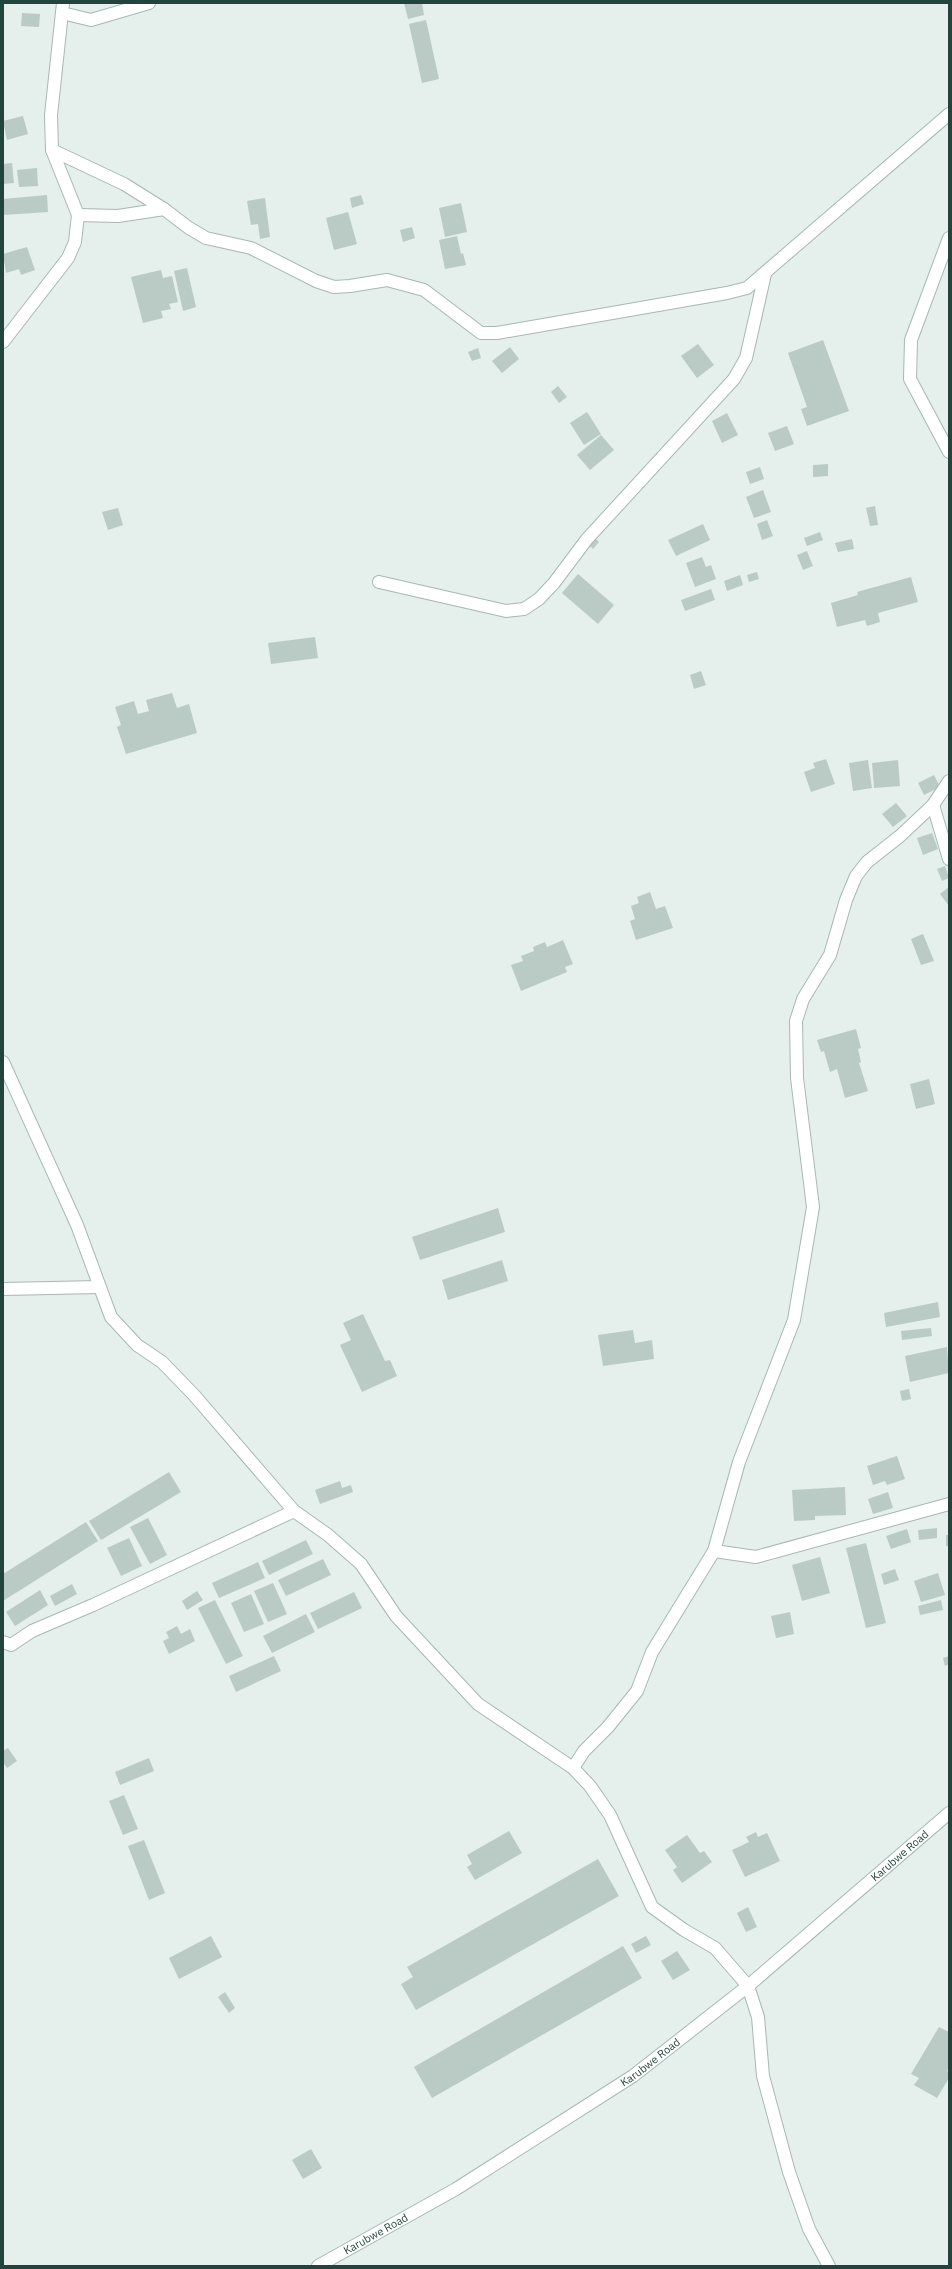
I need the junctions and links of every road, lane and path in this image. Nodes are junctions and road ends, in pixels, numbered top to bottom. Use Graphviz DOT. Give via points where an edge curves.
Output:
graph roads {
  1 [pos="149,3"];
  2 [pos="63,8"];
  3 [pos="949,114"];
  4 [pos="52,150"];
  5 [pos="164,209"];
  6 [pos="78,215"];
  7 [pos="949,238"];
  8 [pos="765,274"];
  9 [pos="3,342"];
  10 [pos="949,452"];
  11 [pos="379,582"];
  12 [pos="949,781"];
  13 [pos="933,804"];
  14 [pos="949,859"];
  15 [pos="3,1062"];
  16 [pos="99,1286"];
  17 [pos="3,1289"];
  18 [pos="949,1504"];
  19 [pos="294,1511"];
  20 [pos="714,1551"];
  21 [pos="3,1642"];
  22 [pos="573,1768"];
  23 [pos="949,1813"];
  24 [pos="748,1986"];
  25 [pos="318,2266"];
  26 [pos="829,2266"];
  1 -- 2 [label="street" via="91,20"];
  2 -- 4 [label="street" via="51,115"];
  3 -- 8 [label="street"];
  4 -- 5 [label="street" via="124,184"];
  4 -- 6 [label="street"];
  5 -- 6 [label="street" via="118,216"];
  5 -- 8 [label="street" via="206,238 251,248 316,281 334,286 350,286 387,280 424,290 481,332 497,333 727,293 747,288"];
  6 -- 9 [label="street" via="75,242 68,258"];
  7 -- 10 [label="street" via="911,340 910,379"];
  8 -- 11 [label="street" via="746,358 734,379 588,539 554,584 539,599 524,609 506,611"];
  12 -- 13 [label="street"];
  13 -- 14 [label="street"];
  13 -- 20 [label="street" via="868,862 856,876 830,955 803,999 796,1021 797,1078 813,1207 794,1320 739,1462"];
  15 -- 16 [label="street" via="77,1225"];
  16 -- 17 [label="street"];
  16 -- 19 [label="street" via="111,1317 137,1346 162,1362 194,1395"];
  18 -- 20 [label="street" via="756,1556"];
  19 -- 21 [label="street" via="32,1631 11,1645"];
  19 -- 22 [label="street" via="328,1535 361,1564 396,1616 478,1704"];
  20 -- 22 [label="street" via="652,1652 637,1691 608,1727 584,1751"];
  22 -- 24 [label="street" via="590,1786 610,1815 652,1907 715,1948"];
  23 -- 24 [label="street, Karubwe Road"];
  24 -- 25 [label="street, Karubwe Road" via="633,2076 456,2189"];
  24 -- 26 [label="street" via="758,2017 762,2076 788,2172 808,2229"];
}
